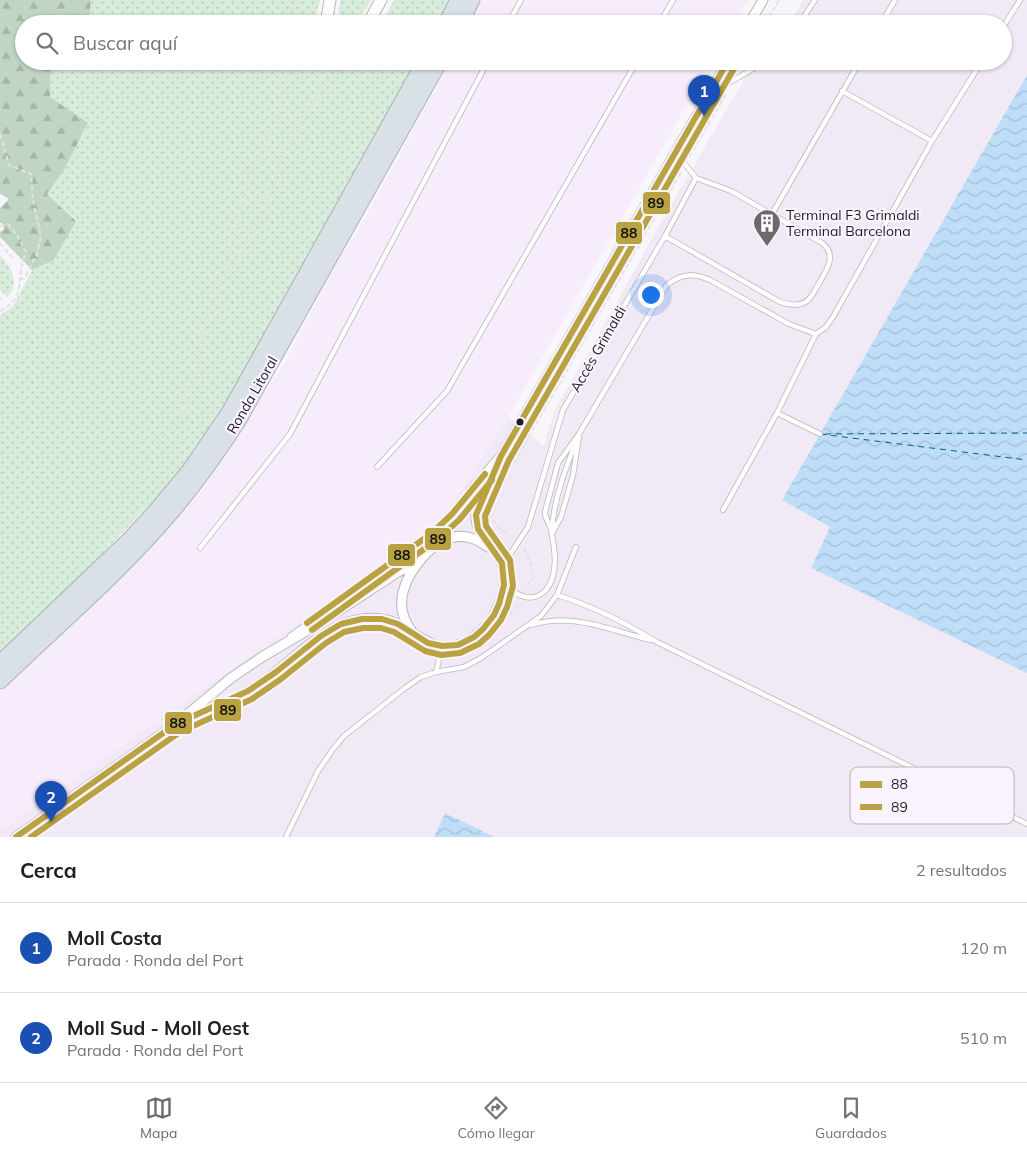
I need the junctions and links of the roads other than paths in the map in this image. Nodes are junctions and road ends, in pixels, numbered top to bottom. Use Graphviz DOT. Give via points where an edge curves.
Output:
graph roads {
  1 [pos="330,0"];
  2 [pos="381,0"];
  3 [pos="458,0"];
  4 [pos="472,0"];
  5 [pos="521,0"];
  6 [pos="673,0"];
  7 [pos="763,0"];
  8 [pos="815,0"];
  9 [pos="895,0"];
  10 [pos="1020,0"];
  11 [pos="328,15"];
  12 [pos="373,15"];
  13 [pos="450,15"];
  14 [pos="464,15"];
  15 [pos="513,15"];
  16 [pos="664,15"];
  17 [pos="754,15"];
  18 [pos="805,15"];
  19 [pos="886,15"];
  20 [pos="1011,15"];
  21 [pos="420,70"];
  22 [pos="435,70"];
  23 [pos="483,70"];
  24 [pos="632,70"];
  25 [pos="723,70"];
  26 [pos="750,70"];
  27 [pos="855,70"];
  28 [pos="976,70"];
  29 [pos="842,91"];
  30 [pos="708,94"];
  31 [pos="932,141"];
  32 [pos="672,157"];
  33 [pos="696,178"];
  34 [pos="772,214"];
  35 [pos="665,236"];
  36 [pos="816,334"];
  37 [pos="777,413"];
  38 [pos="579,434"];
  39 [pos="820,434"];
  40 [pos="501,456"];
  41 [pos="378,467"];
  42 [pos="471,491"];
  43 [pos="723,510"];
  44 [pos="552,533"];
  45 [pos="433,546"];
  46 [pos="576,547"];
  47 [pos="200,548"];
  48 [pos="496,554"];
  49 [pos="417,563"];
  50 [pos="504,578"];
  51 [pos="557,595"];
  52 [pos="525,627"];
  53 [pos="416,636"];
  54 [pos="655,641"];
  55 [pos="442,646"];
  56 [pos="270,651"];
  57 [pos="0,663"];
  58 [pos="436,672"];
  59 [pos="0,681"];
  60 [pos="176,724"];
  61 [pos="911,767"];
  62 [pos="1014,818"];
  63 [pos="1027,824"];
  64 [pos="16,837"];
  65 [pos="286,837"];
  1 -- 11 [label="street"];
  2 -- 12 [label="street"];
  3 -- 13 [label="highway"];
  4 -- 14 [label="highway"];
  5 -- 15 [label="lane"];
  6 -- 16 [label="lane"];
  7 -- 17 [label="street"];
  8 -- 18 [label="lane"];
  9 -- 19 [label="lane"];
  10 -- 20 [label="lane"];
  21 -- 57 [label="highway, Ronda Litoral" via="230,411 195,463 128,541"];
  22 -- 59 [label="highway, Ronda Litoral" via="218,451 139,548"];
  23 -- 47 [label="lane" via="290,434"];
  24 -- 41 [label="lane" via="448,392"];
  25 -- 30 [label="street"];
  26 -- 30 [label="lane"];
  27 -- 29 [label="lane"];
  28 -- 31 [label="lane"];
  29 -- 31 [label="lane"];
  29 -- 34 [label="lane"];
  30 -- 32 [label="street"];
  31 -- 36 [label="lane" via="833,317"];
  32 -- 33 [label="lane" via="685,164"];
  32 -- 40 [label="street"];
  33 -- 34 [label="lane" via="731,191"];
  33 -- 35 [label="lane, Accés Grimaldi"];
  34 -- 35 [label="lane" via="827,246 830,253 828,267 812,297 798,305 780,302"];
  35 -- 50 [label="lane, Accés Grimaldi" via="563,410 528,527 509,556"];
  36 -- 37 [label="lane"];
  36 -- 38 [label="lane" via="789,324 698,275 674,279 666,286"];
  37 -- 39 [label="lane"];
  37 -- 43 [label="lane"];
  38 -- 44 [label="lane" via="567,464"];
  38 -- 44 [label="lane" via="573,476 561,517"];
  38 -- 44 [label="lane" via="558,463 545,512"];
  40 -- 42 [label="street"];
  40 -- 48 [label="street" via="476,515 478,529"];
  42 -- 45 [label="street" via="456,522"];
  42 -- 56 [label="lane" via="425,539"];
  44 -- 50 [label="lane" via="554,573 542,594 532,598 520,595 511,590"];
  45 -- 48 [label="street" via="446,538 466,537 480,541"];
  45 -- 49 [label="street"];
  46 -- 51 [label="lane"];
  48 -- 50 [label="street" via="502,563"];
  49 -- 53 [label="street" via="405,584 401,602 405,619"];
  49 -- 56 [label="street"];
  50 -- 55 [label="street" via="499,604 483,629 458,645"];
  51 -- 52 [label="lane" via="541,616"];
  51 -- 54 [label="lane" via="628,624"];
  52 -- 54 [label="lane" via="554,621 585,622"];
  52 -- 58 [label="lane" via="464,667"];
  53 -- 55 [label="street"];
  53 -- 60 [label="street" via="398,624 382,619 341,624 248,691"];
  54 -- 61 [label="lane"];
  55 -- 58 [label="lane"];
  56 -- 60 [label="street" via="231,678"];
  58 -- 65 [label="lane" via="405,688 344,736 318,771"];
  60 -- 64 [label="street"];
  62 -- 63 [label="lane"];
}
